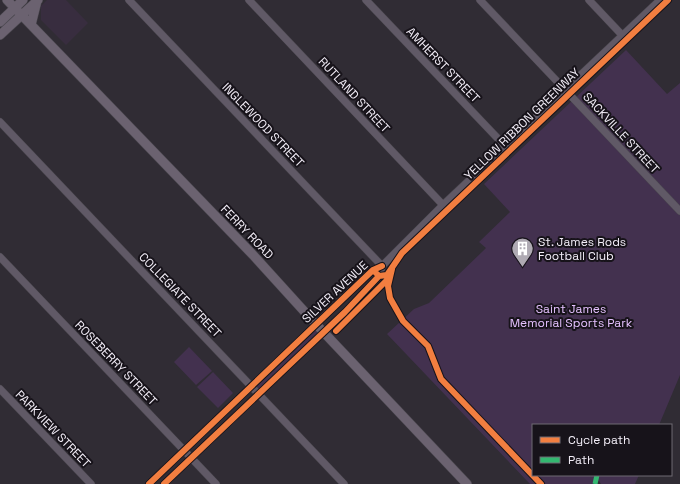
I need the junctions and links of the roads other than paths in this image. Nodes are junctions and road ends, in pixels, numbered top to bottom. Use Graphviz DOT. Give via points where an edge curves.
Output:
graph roads {
  1 [pos="7,0"];
  2 [pos="23,0"];
  3 [pos="129,0"];
  4 [pos="249,0"];
  5 [pos="366,0"];
  6 [pos="480,0"];
  7 [pos="589,0"];
  8 [pos="660,0"];
  9 [pos="37,1"];
  10 [pos="14,8"];
  11 [pos="21,16"];
  12 [pos="0,22"];
  13 [pos="31,25"];
  14 [pos="622,35"];
  15 [pos="0,36"];
  16 [pos="564,90"];
  17 [pos="0,122"];
  18 [pos="505,146"];
  19 [pos="443,205"];
  20 [pos="680,211"];
  21 [pos="0,257"];
  22 [pos="382,266"];
  23 [pos="316,324"];
  24 [pos="324,332"];
  25 [pos="251,386"];
  26 [pos="0,389"];
  27 [pos="258,394"];
  28 [pos="184,450"];
  29 [pos="191,458"];
  30 [pos="90,484"];
  31 [pos="149,484"];
  32 [pos="164,484"];
  33 [pos="216,484"];
  34 [pos="344,484"];
  35 [pos="467,484"];
  1 -- 10 [label="main road, FERRY ROAD"];
  2 -- 10 [label="main road"];
  3 -- 22 [label="street, INGLEWOOD STREET"];
  4 -- 19 [label="street, RUTLAND STREET"];
  5 -- 18 [label="street, AMHERST STREET"];
  6 -- 16 [label="street, SACKVILLE STREET"];
  7 -- 14 [label="street"];
  8 -- 14 [label="street, SILVER AVENUE"];
  9 -- 11 [label="main road"];
  9 -- 13 [label="main road"];
  10 -- 11 [label="main road, FERRY ROAD"];
  10 -- 12 [label="main road"];
  11 -- 13 [label="main road, FERRY ROAD"];
  11 -- 15 [label="main road"];
  13 -- 23 [label="main road, FERRY ROAD" via="254,256"];
  14 -- 16 [label="street, SILVER AVENUE"];
  16 -- 18 [label="street, SILVER AVENUE"];
  16 -- 20 [label="street, SACKVILLE STREET"];
  17 -- 25 [label="street, COLLEGIATE STREET"];
  18 -- 19 [label="street, SILVER AVENUE"];
  19 -- 22 [label="street, SILVER AVENUE"];
  21 -- 28 [label="street, ROSEBERRY STREET"];
  22 -- 23 [label="street, SILVER AVENUE" via="373,270"];
  22 -- 24 [label="street, SILVER AVENUE" via="378,276"];
  23 -- 24 [label="main road, FERRY ROAD"];
  23 -- 25 [label="street, SILVER AVENUE"];
  24 -- 27 [label="street, SILVER AVENUE"];
  24 -- 35 [label="main road, FERRY ROAD"];
  25 -- 27 [label="street, COLLEGIATE STREET"];
  25 -- 28 [label="street, SILVER AVENUE"];
  26 -- 30 [label="street, PARKVIEW STREET"];
  27 -- 29 [label="street, SILVER AVENUE"];
  27 -- 34 [label="street, COLLEGIATE STREET"];
  28 -- 29 [label="street, ROSEBERRY STREET"];
  28 -- 31 [label="street, SILVER AVENUE"];
  29 -- 32 [label="street, SILVER AVENUE"];
  29 -- 33 [label="street, ROSEBERRY STREET"];
}
